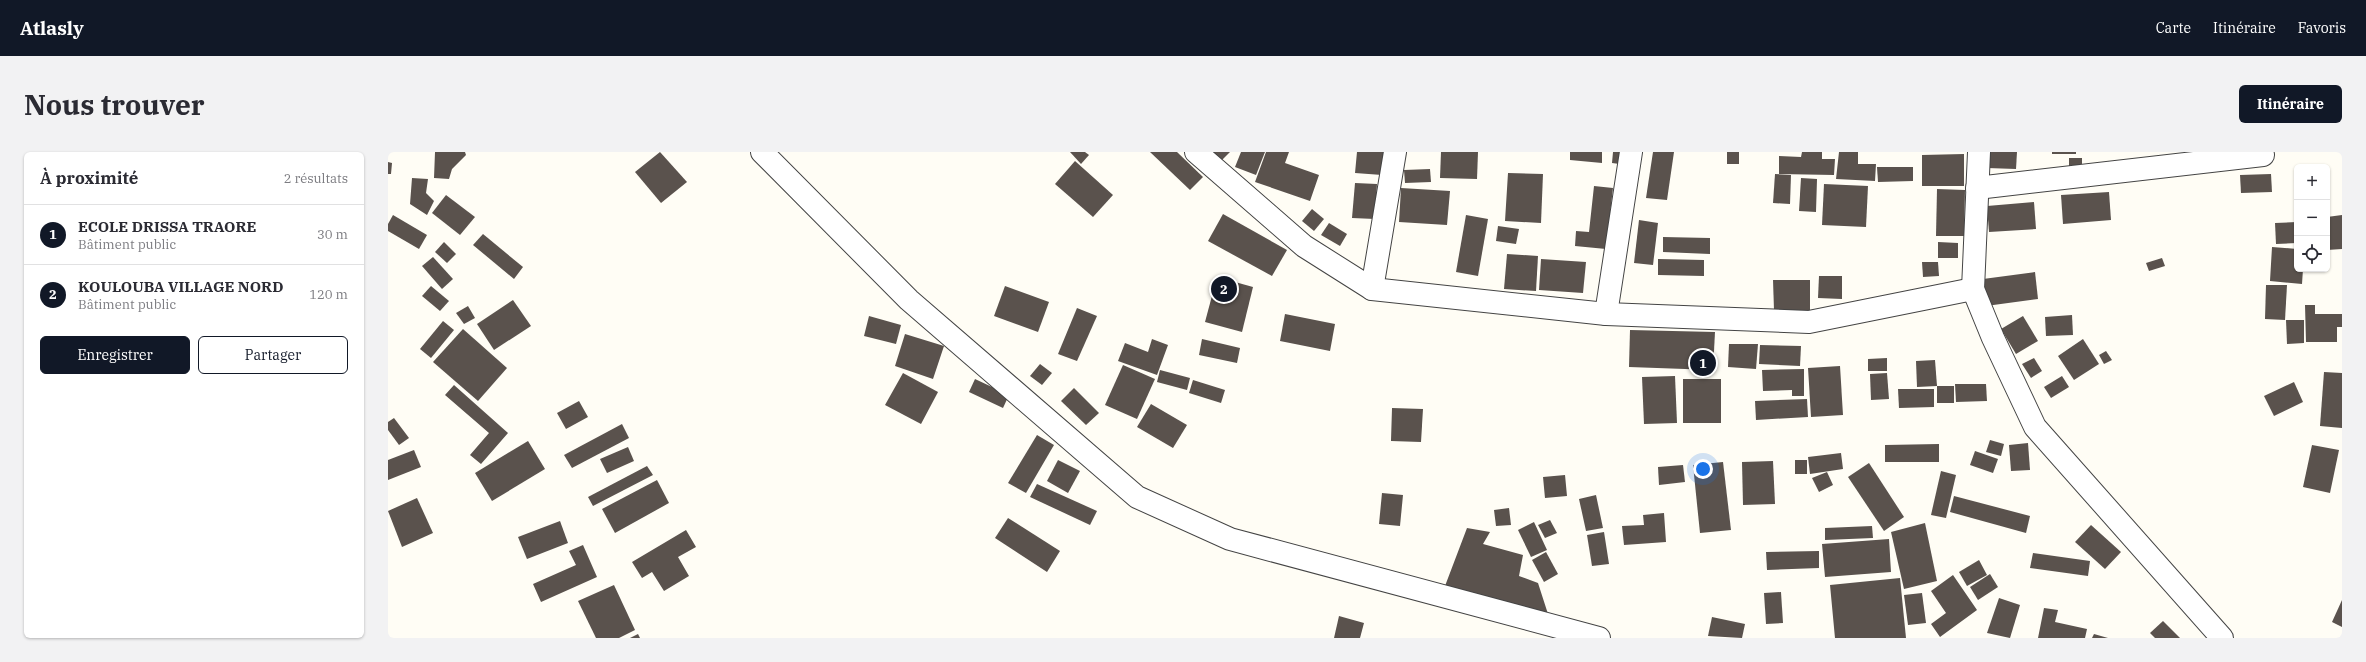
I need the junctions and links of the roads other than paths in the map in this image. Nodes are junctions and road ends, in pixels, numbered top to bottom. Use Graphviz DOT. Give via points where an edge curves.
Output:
graph roads {
  1 [pos="762,152"];
  2 [pos="1196,152"];
  3 [pos="1395,152"];
  4 [pos="1631,152"];
  5 [pos="1979,152"];
  6 [pos="2263,155"];
  7 [pos="1977,188"];
  8 [pos="1372,289"];
  9 [pos="1973,289"];
  10 [pos="1606,314"];
  11 [pos="1599,638"];
  12 [pos="2222,638"];
  1 -- 11 [label="street" via="909,300 1137,497 1230,539"];
  2 -- 8 [label="street" via="1304,246"];
  3 -- 8 [label="street"];
  4 -- 10 [label="street"];
  5 -- 7 [label="street"];
  6 -- 7 [label="street"];
  7 -- 9 [label="street"];
  8 -- 10 [label="street"];
  9 -- 10 [label="street" via="1809,322"];
  9 -- 12 [label="street" via="2035,427"];
}
